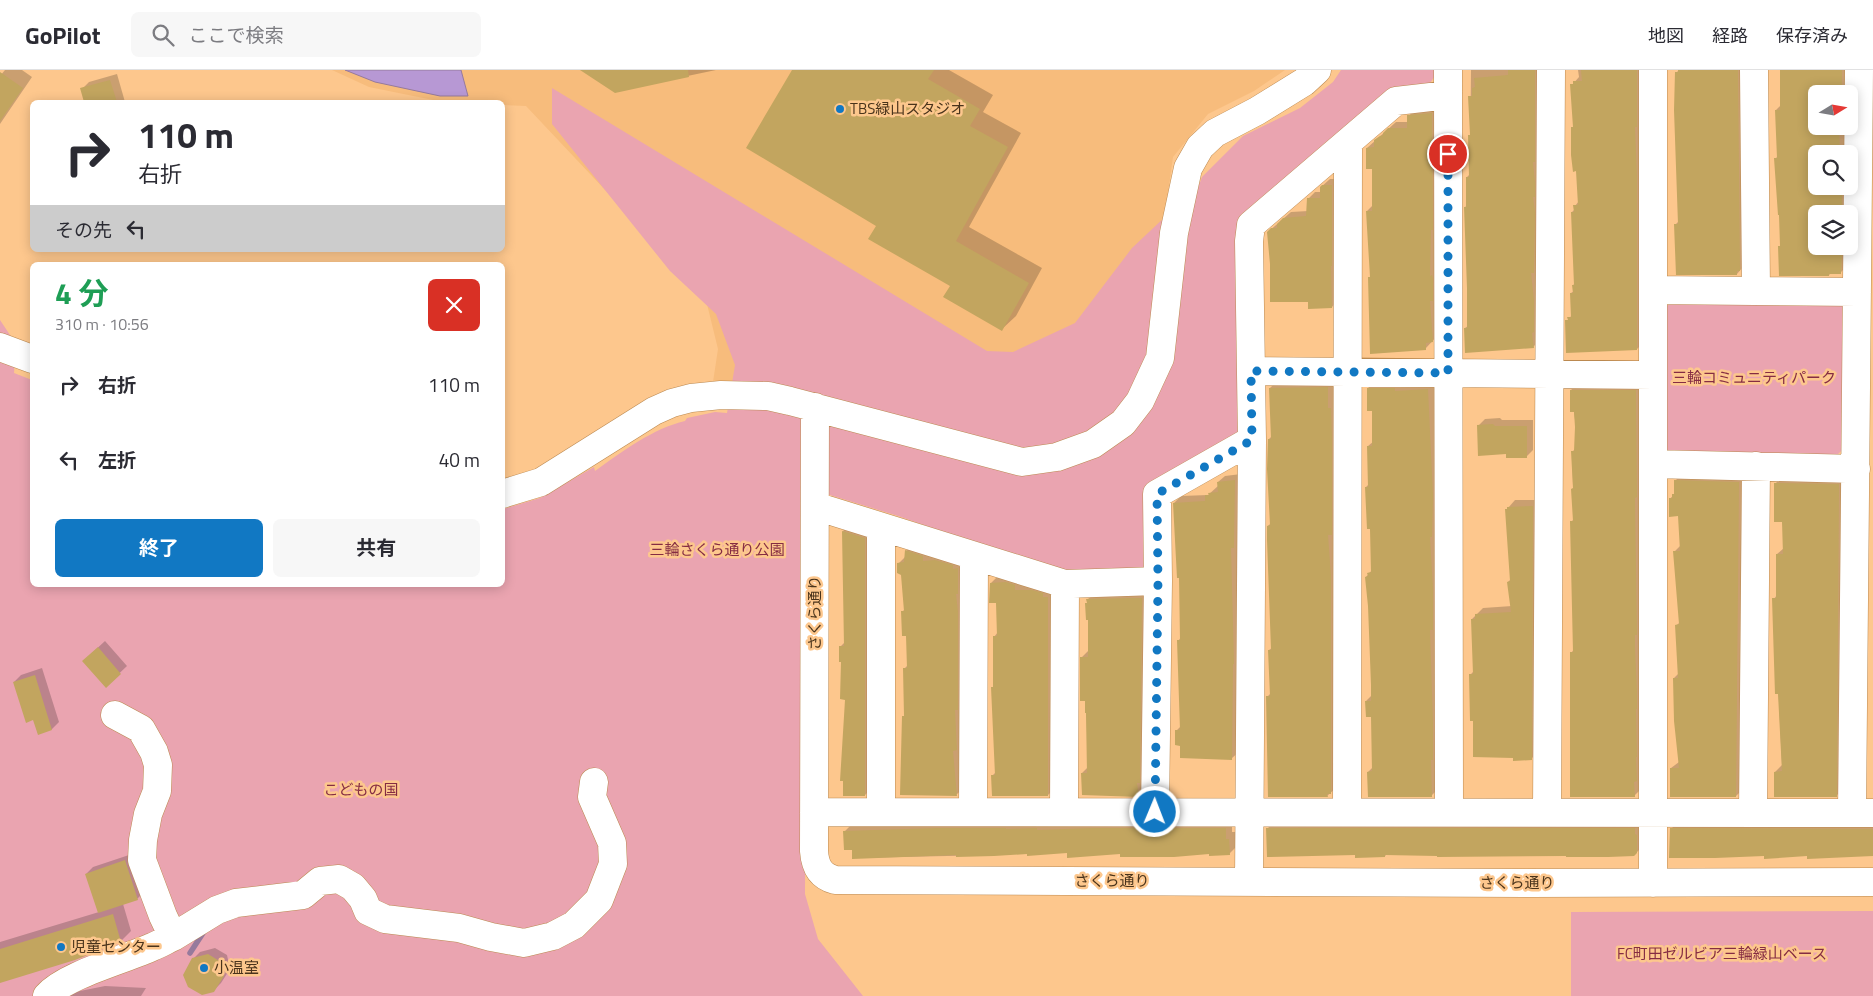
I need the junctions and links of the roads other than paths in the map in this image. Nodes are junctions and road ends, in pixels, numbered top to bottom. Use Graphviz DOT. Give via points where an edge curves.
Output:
graph roads {
  1 [pos="1317,70"];
  2 [pos="1551,70"];
  3 [pos="1653,70"];
  4 [pos="1754,70"];
  5 [pos="1859,70"];
  6 [pos="1448,82"];
  7 [pos="1348,142"];
  8 [pos="1653,290"];
  9 [pos="1756,291"];
  10 [pos="1857,292"];
  11 [pos="0,348"];
  12 [pos="30,358"];
  13 [pos="1251,371"];
  14 [pos="1347,372"];
  15 [pos="1448,373"];
  16 [pos="1865,373"];
  17 [pos="1550,374"];
  18 [pos="1653,375"];
  19 [pos="815,407"];
  20 [pos="1252,440"];
  21 [pos="1653,464"];
  22 [pos="1756,466"];
  23 [pos="1856,469"];
  24 [pos="505,493"];
  25 [pos="815,506"];
  26 [pos="881,526"];
  27 [pos="974,556"];
  28 [pos="1158,581"];
  29 [pos="1065,584"];
  30 [pos="115,715"];
  31 [pos="594,782"];
  32 [pos="1250,811"];
  33 [pos="814,812"];
  34 [pos="881,812"];
  35 [pos="973,812"];
  36 [pos="1064,812"];
  37 [pos="1155,812"];
  38 [pos="1346,812"];
  39 [pos="1449,812"];
  40 [pos="1547,812"];
  41 [pos="1653,812"];
  42 [pos="1753,813"];
  43 [pos="1863,813"];
  44 [pos="1249,882"];
  45 [pos="1873,882"];
  46 [pos="1653,883"];
  47 [pos="173,937"];
  48 [pos="47,996"];
  1 -- 19 [label="street" via="1304,82 1215,133 1200,147 1188,168 1174,233 1160,358 1140,401 1124,423 1093,444 1058,457 1022,462"];
  2 -- 17 [label="street"];
  3 -- 8 [label="street"];
  4 -- 9 [label="street"];
  5 -- 10 [label="street"];
  6 -- 7 [label="street" via="1396,102"];
  6 -- 15 [label="street"];
  7 -- 13 [label="street" via="1252,225 1249,241"];
  7 -- 14 [label="street"];
  8 -- 9 [label="street"];
  8 -- 18 [label="street"];
  9 -- 10 [label="street"];
  10 -- 16 [label="street"];
  11 -- 12 [label="street"];
  13 -- 14 [label="street"];
  13 -- 20 [label="street"];
  14 -- 15 [label="street"];
  14 -- 38 [label="street"];
  15 -- 17 [label="street"];
  15 -- 39 [label="street"];
  16 -- 23 [label="street"];
  17 -- 18 [label="street"];
  17 -- 40 [label="street"];
  18 -- 21 [label="street"];
  19 -- 24 [label="street" via="768,396 721,394 691,398 654,411 541,482"];
  19 -- 25 [label="street, さくら通り"];
  20 -- 28 [label="street" via="1157,494"];
  20 -- 32 [label="street"];
  21 -- 22 [label="street"];
  21 -- 41 [label="street"];
  22 -- 23 [label="street"];
  22 -- 42 [label="street"];
  23 -- 43 [label="street"];
  25 -- 26 [label="street"];
  25 -- 33 [label="street, さくら通り"];
  26 -- 27 [label="street"];
  26 -- 34 [label="street"];
  27 -- 29 [label="street"];
  27 -- 35 [label="street"];
  28 -- 29 [label="street"];
  28 -- 37 [label="street"];
  29 -- 36 [label="street"];
  30 -- 47 [label="street" via="141,729 158,764 157,791 146,823 142,860"];
  31 -- 47 [label="street" via="592,798 612,843 613,864 599,900 574,925 552,936 524,943 491,938 460,928 385,919 368,911 354,887 339,879 320,881 303,895 236,903"];
  32 -- 37 [label="street"];
  32 -- 38 [label="street"];
  32 -- 44 [label="street"];
  33 -- 34 [label="street"];
  33 -- 44 [label="street, さくら通り" via="814,861 826,877 835,880"];
  34 -- 35 [label="street"];
  35 -- 36 [label="street"];
  36 -- 37 [label="street"];
  38 -- 39 [label="street"];
  39 -- 40 [label="street"];
  40 -- 41 [label="street"];
  41 -- 42 [label="street"];
  41 -- 46 [label="street"];
  42 -- 43 [label="street"];
  44 -- 46 [label="street, さくら通り"];
  45 -- 46 [label="street, さくら通り"];
  47 -- 48 [label="street" via="84,974 52,990"];
}
